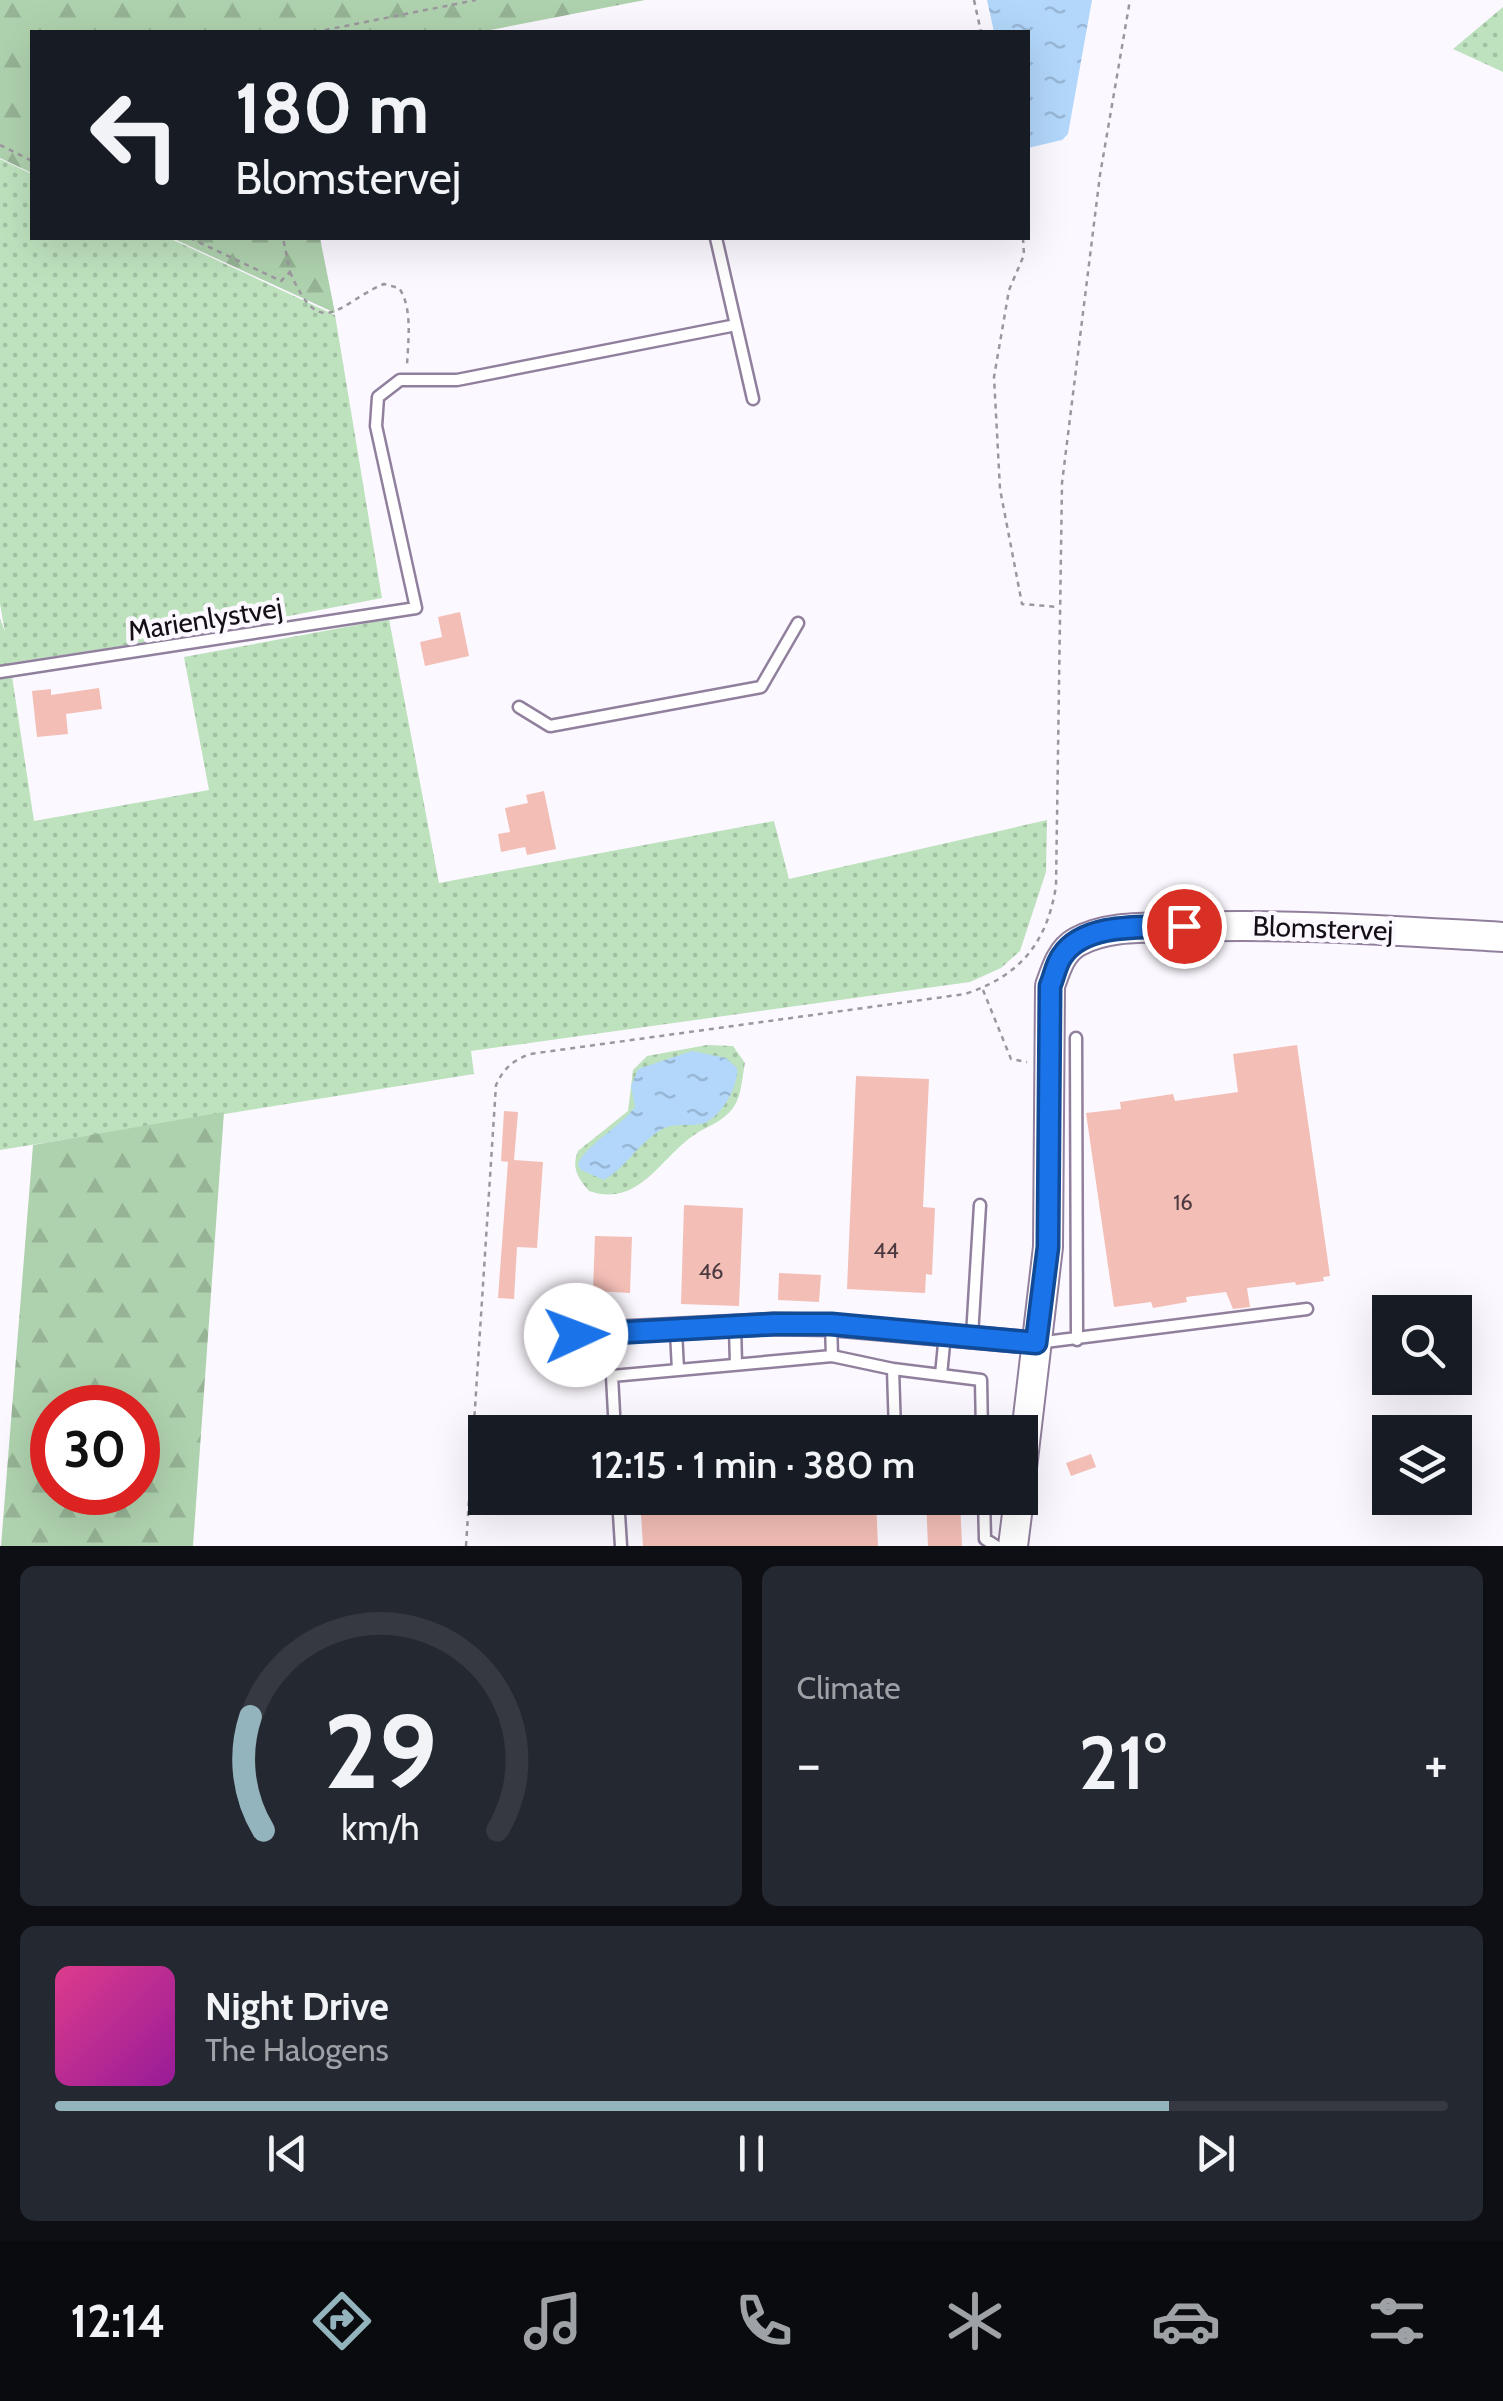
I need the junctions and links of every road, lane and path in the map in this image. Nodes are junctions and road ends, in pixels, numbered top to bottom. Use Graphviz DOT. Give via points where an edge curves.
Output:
graph roads {
  1 [pos="476,0"];
  2 [pos="974,0"];
  3 [pos="1130,0"];
  4 [pos="324,30"];
  5 [pos="981,30"];
  6 [pos="0,146"];
  7 [pos="30,160"];
  8 [pos="194,240"];
  9 [pos="283,240"];
  10 [pos="716,240"];
  11 [pos="1023,240"];
  12 [pos="290,272"];
  13 [pos="736,325"];
  14 [pos="400,380"];
  15 [pos="752,399"];
  16 [pos="1059,607"];
  17 [pos="798,623"];
  18 [pos="0,672"];
  19 [pos="519,707"];
  20 [pos="1503,937"];
  21 [pos="982,988"];
  22 [pos="1076,1038"];
  23 [pos="1049,1061"];
  24 [pos="980,1206"];
  25 [pos="1307,1309"];
  26 [pos="831,1324"];
  27 [pos="734,1327"];
  28 [pos="676,1330"];
  29 [pos="945,1334"];
  30 [pos="549,1335"];
  31 [pos="972,1336"];
  32 [pos="1076,1340"];
  33 [pos="1036,1343"];
  34 [pos="832,1356"];
  35 [pos="736,1364"];
  36 [pos="892,1369"];
  37 [pos="678,1370"];
  38 [pos="941,1375"];
  39 [pos="614,1415"];
  40 [pos="894,1415"];
  41 [pos="981,1415"];
  42 [pos="1028,1415"];
  43 [pos="619,1515"];
  44 [pos="985,1515"];
  45 [pos="1016,1515"];
  46 [pos="466,1546"];
  47 [pos="621,1546"];
  48 [pos="996,1546"];
  49 [pos="1013,1546"];
  1 -- 4 [label="path"];
  2 -- 5 [label="path"];
  3 -- 16 [label="path" via="1100,175 1065,464"];
  6 -- 7 [label="path"];
  8 -- 12 [label="path" via="280,281"];
  9 -- 12 [label="path"];
  10 -- 13 [label="lane"];
  11 -- 16 [label="path" via="994,377 1000,489 1022,604"];
  12 -- 14 [label="path" via="309,304 324,314 384,284 398,288 406,300 408,343"];
  13 -- 14 [label="lane" via="457,380"];
  13 -- 15 [label="lane"];
  14 -- 18 [label="lane, Marienlystvej" via="378,397 376,426 416,608"];
  16 -- 21 [label="path" via="1051,915 1019,966"];
  17 -- 19 [label="lane" via="761,687 550,726"];
  20 -- 23 [label="street, Blomstervej" via="1261,924 1096,933 1072,944 1050,986"];
  21 -- 23 [label="path" via="1011,1059"];
  21 -- 46 [label="path" via="530,1054 503,1070 496,1086"];
  22 -- 32 [label="lane"];
  23 -- 33 [label="street, Blomstervej" via="1048,1247"];
  24 -- 31 [label="lane"];
  25 -- 32 [label="lane"];
  26 -- 27 [label="street"];
  26 -- 29 [label="street"];
  26 -- 34 [label="lane"];
  27 -- 28 [label="street"];
  27 -- 35 [label="lane"];
  28 -- 30 [label="street"];
  28 -- 37 [label="lane"];
  29 -- 31 [label="street"];
  29 -- 38 [label="lane"];
  31 -- 33 [label="street"];
  32 -- 33 [label="lane"];
  33 -- 42 [label="street, Blomstervej"];
  34 -- 35 [label="lane"];
  34 -- 36 [label="lane"];
  35 -- 37 [label="lane"];
  36 -- 38 [label="lane"];
  36 -- 40 [label="lane"];
  37 -- 39 [label="lane" via="612,1376"];
  38 -- 41 [label="lane" via="980,1380"];
  43 -- 47 [label="lane"];
  44 -- 48 [label="lane" via="986,1539"];
  45 -- 49 [label="street"];
}
